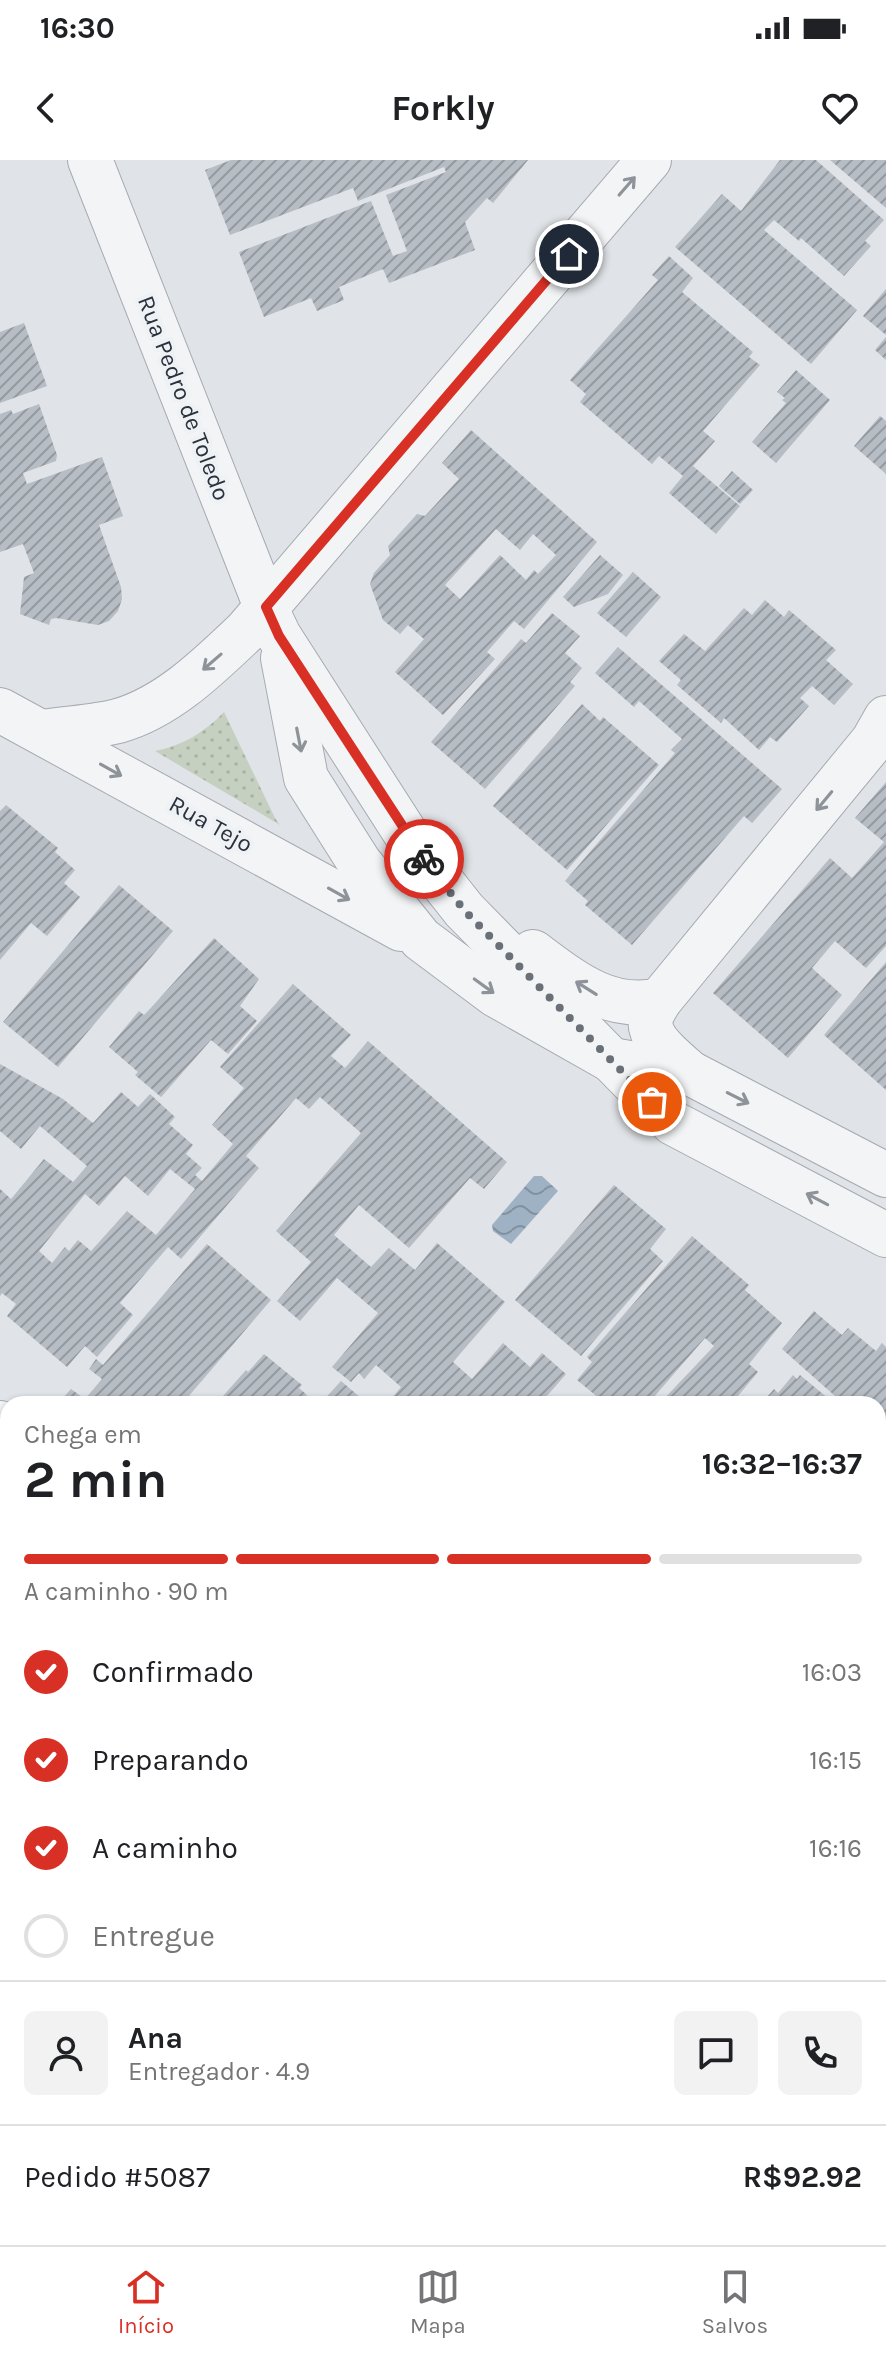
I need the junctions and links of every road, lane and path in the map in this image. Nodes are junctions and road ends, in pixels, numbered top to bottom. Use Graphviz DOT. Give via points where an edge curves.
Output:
graph roads {
  1 [pos="90,160"];
  2 [pos="649,160"];
  3 [pos="272,622"];
  4 [pos="0,710"];
  5 [pos="886,718"];
  6 [pos="43,732"];
  7 [pos="464,910"];
  8 [pos="421,939"];
  9 [pos="660,1000"];
  10 [pos="611,1060"];
  11 [pos="690,1073"];
  12 [pos="886,1175"];
  13 [pos="886,1235"];
  1 -- 3 [label="street, Rua Pedro de Toledo"];
  3 -- 2 [label="street, one-way"];
  3 -- 6 [label="street, one-way" via="246,631 162,700 118,721"];
  3 -- 7 [label="street, Rua Pedro de Toledo" via="415,848"];
  3 -- 8 [label="street, Rua Pedro de Toledo, one-way" via="306,778 359,862"];
  4 -- 6 [label="street, Rua Tejo"];
  5 -- 9 [label="street, one-way" via="873,741"];
  6 -- 8 [label="street, Rua Tejo, one-way"];
  9 -- 7 [label="street, one-way" via="624,1002 595,995"];
  7 -- 10 [label="street, Rua Pedro de Toledo"];
  8 -- 10 [label="street, Rua Pedro de Toledo, one-way" via="496,995"];
  9 -- 11 [label="street" via="651,1018 652,1030"];
  10 -- 11 [label="street, Rua Pedro de Toledo"];
  13 -- 10 [label="street, Rua Pedro de Toledo, one-way" via="673,1123"];
  11 -- 12 [label="street, Rua Pedro de Toledo, one-way"];
}
